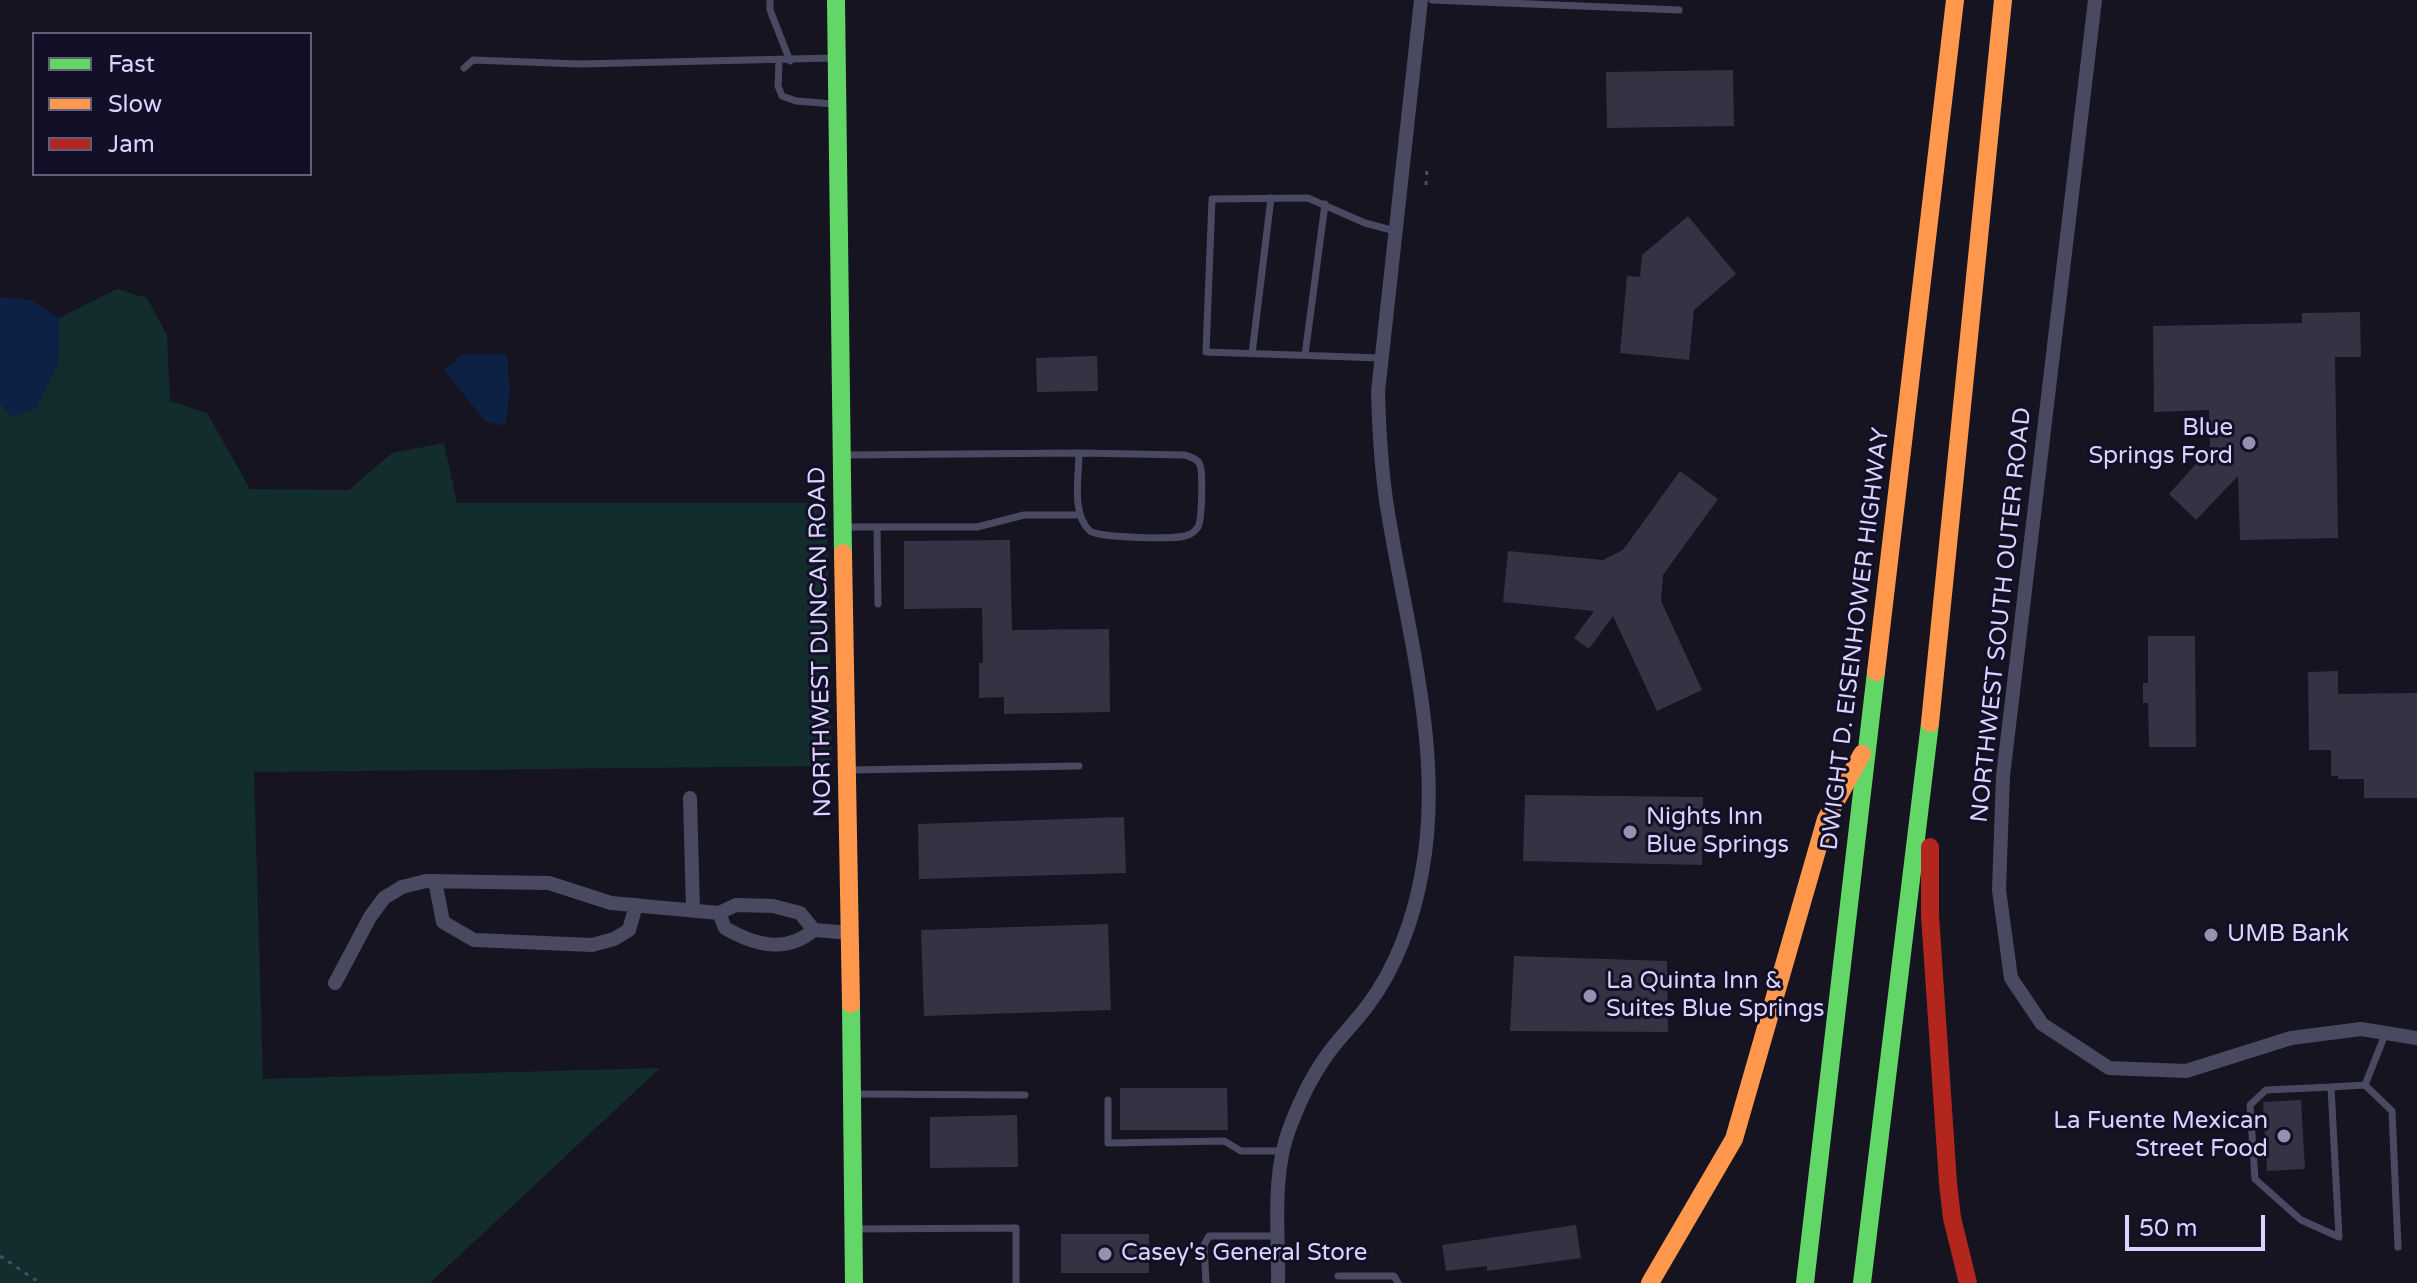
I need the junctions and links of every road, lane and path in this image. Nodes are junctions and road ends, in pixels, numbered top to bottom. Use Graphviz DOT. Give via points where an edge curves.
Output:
graph roads {
  1 [pos="770,0"];
  2 [pos="836,0"];
  3 [pos="1421,0"];
  4 [pos="1432,0"];
  5 [pos="1955,0"];
  6 [pos="2003,0"];
  7 [pos="2095,0"];
  8 [pos="1679,10"];
  9 [pos="836,58"];
  10 [pos="779,61"];
  11 [pos="790,61"];
  12 [pos="464,68"];
  13 [pos="836,104"];
  14 [pos="1427,168"];
  15 [pos="1426,185"];
  16 [pos="1271,198"];
  17 [pos="1325,204"];
  18 [pos="1395,231"];
  19 [pos="1252,354"];
  20 [pos="1305,355"];
  21 [pos="1381,358"];
  22 [pos="1079,453"];
  23 [pos="841,455"];
  24 [pos="1080,515"];
  25 [pos="843,527"];
  26 [pos="877,527"];
  27 [pos="878,604"];
  28 [pos="1930,723"];
  29 [pos="1868,743"];
  30 [pos="1079,766"];
  31 [pos="848,770"];
  32 [pos="690,798"];
  33 [pos="435,881"];
  34 [pos="636,905"];
  35 [pos="693,910"];
  36 [pos="719,913"];
  37 [pos="814,930"];
  38 [pos="851,933"];
  39 [pos="335,983"];
  40 [pos="2386,1032"];
  41 [pos="2417,1038"];
  42 [pos="2365,1085"];
  43 [pos="2331,1087"];
  44 [pos="854,1094"];
  45 [pos="1025,1095"];
  46 [pos="1108,1100"];
  47 [pos="1284,1151"];
  48 [pos="854,1229"];
  49 [pos="1279,1236"];
  50 [pos="2398,1247"];
  51 [pos="0,1256"];
  52 [pos="1338,1276"];
  53 [pos="40,1283"];
  54 [pos="854,1283"];
  55 [pos="1016,1283"];
  56 [pos="1206,1283"];
  57 [pos="1278,1283"];
  58 [pos="1398,1283"];
  59 [pos="1650,1283"];
  60 [pos="1805,1283"];
  61 [pos="1862,1283"];
  62 [pos="1968,1283"];
  1 -- 11 [label="lane"];
  2 -- 9 [label="main road, NORTHWEST DUNCAN ROAD"];
  3 -- 18 [label="street"];
  4 -- 8 [label="lane"];
  5 -- 29 [label="main road, DWIGHT D. EISENHOWER HIGHWAY"];
  6 -- 28 [label="main road"];
  7 -- 40 [label="street, NORTHWEST SOUTH OUTER ROAD" via="2003,776 1999,890 2011,978 2042,1024 2109,1068 2186,1071 2291,1038 2361,1029"];
  9 -- 11 [label="lane"];
  9 -- 13 [label="main road, NORTHWEST DUNCAN ROAD"];
  10 -- 11 [label="lane"];
  10 -- 12 [label="lane" via="473,60"];
  10 -- 13 [label="lane" via="782,96"];
  13 -- 23 [label="main road, NORTHWEST DUNCAN ROAD"];
  14 -- 15 [label="path"];
  16 -- 17 [label="lane" via="1308,198"];
  16 -- 19 [label="lane"];
  16 -- 19 [label="lane" via="1212,199 1206,352"];
  17 -- 18 [label="lane"];
  17 -- 20 [label="lane"];
  18 -- 21 [label="street"];
  19 -- 20 [label="lane"];
  20 -- 21 [label="lane"];
  21 -- 47 [label="street" via="1378,392 1386,501 1419,679 1425,744 1428,814 1423,870 1411,920 1392,963 1369,1004 1307,1088"];
  22 -- 23 [label="lane"];
  22 -- 24 [label="lane"];
  22 -- 24 [label="lane" via="1176,453 1195,458 1200,466 1201,518 1186,537 1117,537 1090,531"];
  23 -- 25 [label="main road, NORTHWEST DUNCAN ROAD"];
  24 -- 26 [label="lane" via="1024,515 977,527"];
  25 -- 26 [label="lane"];
  25 -- 31 [label="main road, NORTHWEST DUNCAN ROAD"];
  26 -- 27 [label="lane"];
  28 -- 61 [label="main road"];
  28 -- 62 [label="main road" via="1932,946 1949,1195"];
  29 -- 59 [label="main road" via="1826,819 1734,1139"];
  29 -- 60 [label="main road, DWIGHT D. EISENHOWER HIGHWAY"];
  30 -- 31 [label="lane"];
  31 -- 38 [label="main road, NORTHWEST DUNCAN ROAD"];
  32 -- 35 [label="street"];
  33 -- 34 [label="street" via="549,883 611,903"];
  33 -- 34 [label="street" via="443,922 474,940 592,945 629,930"];
  33 -- 39 [label="street" via="402,887 384,898"];
  34 -- 35 [label="street"];
  35 -- 36 [label="street"];
  36 -- 37 [label="street" via="736,905 773,906 800,913"];
  36 -- 37 [label="street" via="725,928 749,942 801,941"];
  37 -- 38 [label="street"];
  38 -- 44 [label="main road, NORTHWEST DUNCAN ROAD"];
  40 -- 41 [label="street, NORTHWEST SOUTH OUTER ROAD"];
  40 -- 42 [label="lane"];
  42 -- 43 [label="lane"];
  42 -- 50 [label="lane" via="2392,1111"];
  43 -- 43 [label="lane" via="2339,1237 2301,1220 2255,1179 2250,1105 2266,1090"];
  44 -- 45 [label="lane"];
  44 -- 48 [label="main road, NORTHWEST DUNCAN ROAD"];
  46 -- 47 [label="lane" via="1108,1143 1224,1141 1241,1151"];
  47 -- 49 [label="street"];
  48 -- 54 [label="main road, NORTHWEST DUNCAN ROAD"];
  48 -- 55 [label="lane" via="1016,1228"];
  49 -- 56 [label="lane" via="1209,1236 1204,1245"];
  49 -- 57 [label="street"];
  51 -- 53 [label="path"];
  52 -- 58 [label="lane" via="1394,1276"];
}
